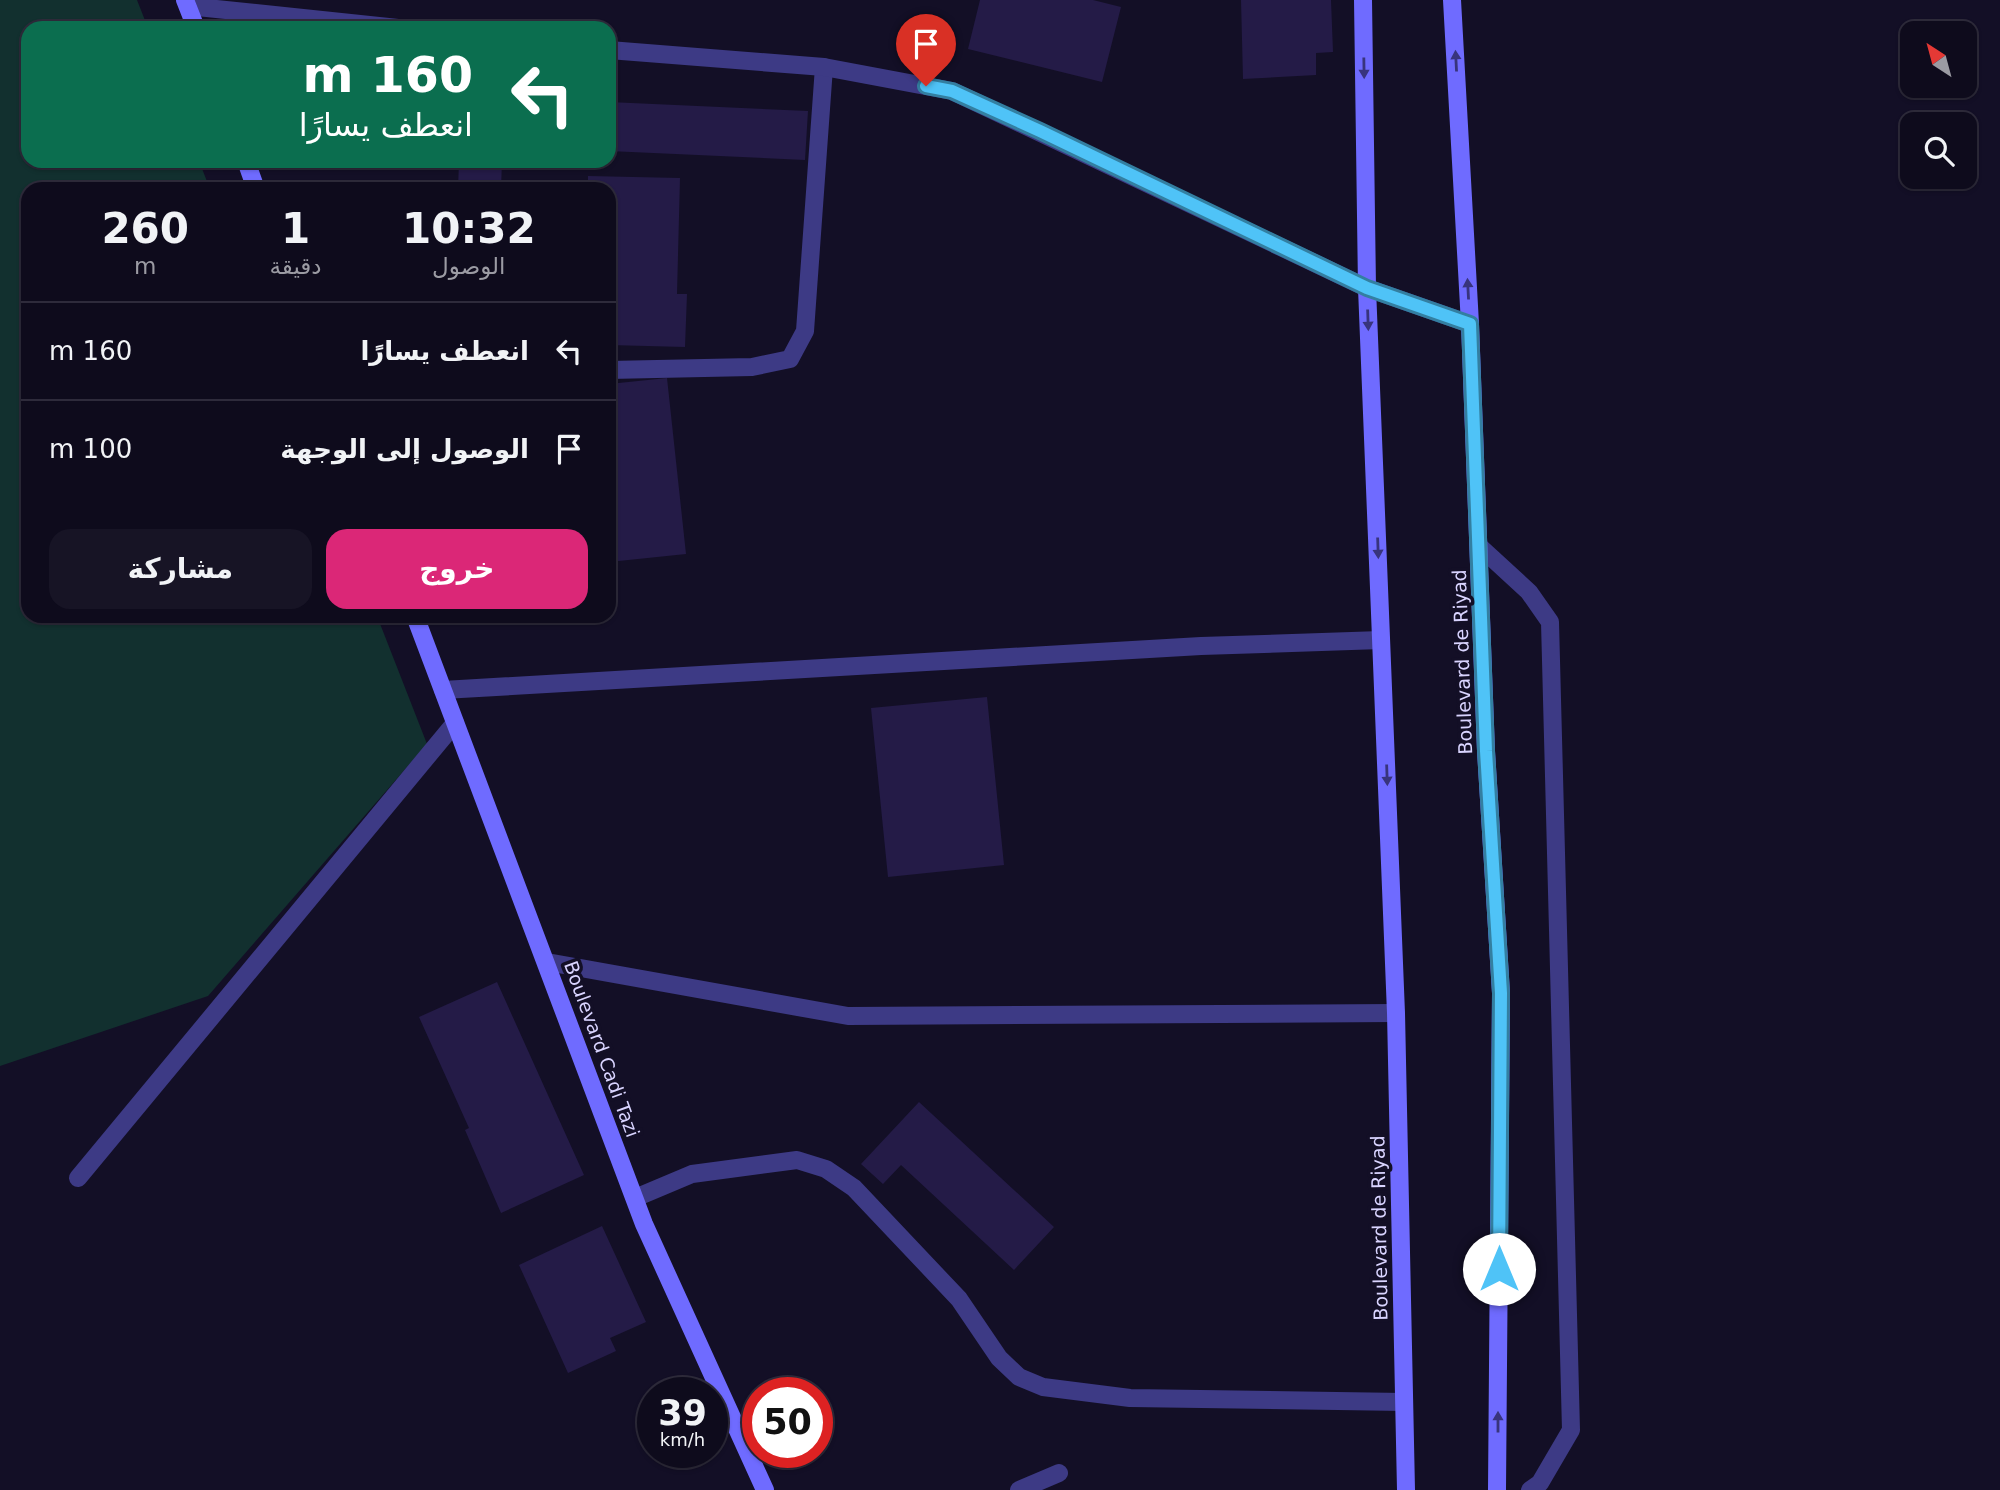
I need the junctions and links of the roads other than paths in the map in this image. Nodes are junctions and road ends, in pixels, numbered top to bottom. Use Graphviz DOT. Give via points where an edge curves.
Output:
graph roads {
  1 [pos="1363,0"];
  2 [pos="1452,0"];
  3 [pos="187,3"];
  4 [pos="193,21"];
  5 [pos="339,21"];
  6 [pos="616,51"];
  7 [pos="824,67"];
  8 [pos="1367,288"];
  9 [pos="1470,324"];
  10 [pos="616,370"];
  11 [pos="1479,546"];
  12 [pos="418,623"];
  13 [pos="1381,640"];
  14 [pos="443,690"];
  15 [pos="455,723"];
  16 [pos="547,962"];
  17 [pos="1396,1013"];
  18 [pos="79,1178"];
  19 [pos="635,1198"];
  20 [pos="1404,1402"];
  21 [pos="1059,1473"];
  22 [pos="765,1490"];
  23 [pos="1019,1490"];
  24 [pos="1406,1490"];
  25 [pos="1497,1490"];
  26 [pos="1530,1490"];
  1 -- 8 [label="main road, Boulevard de Riyad, one-way"];
  9 -- 2 [label="main road, Boulevard de Riyad, one-way"];
  3 -- 4 [label="main road"];
  3 -- 5 [label="street"];
  6 -- 7 [label="street"];
  7 -- 8 [label="street" via="952,91"];
  7 -- 10 [label="street" via="805,331 790,359 752,367"];
  8 -- 9 [label="street"];
  8 -- 13 [label="main road, Boulevard de Riyad, one-way"];
  9 -- 11 [label="main road, Boulevard de Riyad"];
  25 -- 11 [label="main road, Boulevard de Riyad, one-way" via="1501,993"];
  11 -- 26 [label="street" via="1529,592 1550,622 1571,1430 1540,1483"];
  12 -- 14 [label="main road, Boulevard Cadi Tazi"];
  13 -- 14 [label="street" via="1201,646"];
  13 -- 17 [label="main road, Boulevard de Riyad, one-way"];
  14 -- 15 [label="main road, Boulevard Cadi Tazi"];
  15 -- 16 [label="main road, Boulevard Cadi Tazi"];
  15 -- 18 [label="street"];
  16 -- 17 [label="street" via="848,1016"];
  16 -- 19 [label="main road, Boulevard Cadi Tazi"];
  17 -- 20 [label="main road, Boulevard de Riyad"];
  19 -- 20 [label="street" via="692,1174 797,1160 826,1169 854,1188 959,1298 999,1358 1019,1377 1043,1387 1130,1398"];
  19 -- 22 [label="main road, Boulevard Cadi Tazi"];
  20 -- 24 [label="main road, Boulevard de Riyad"];
  21 -- 23 [label="street"];
}
